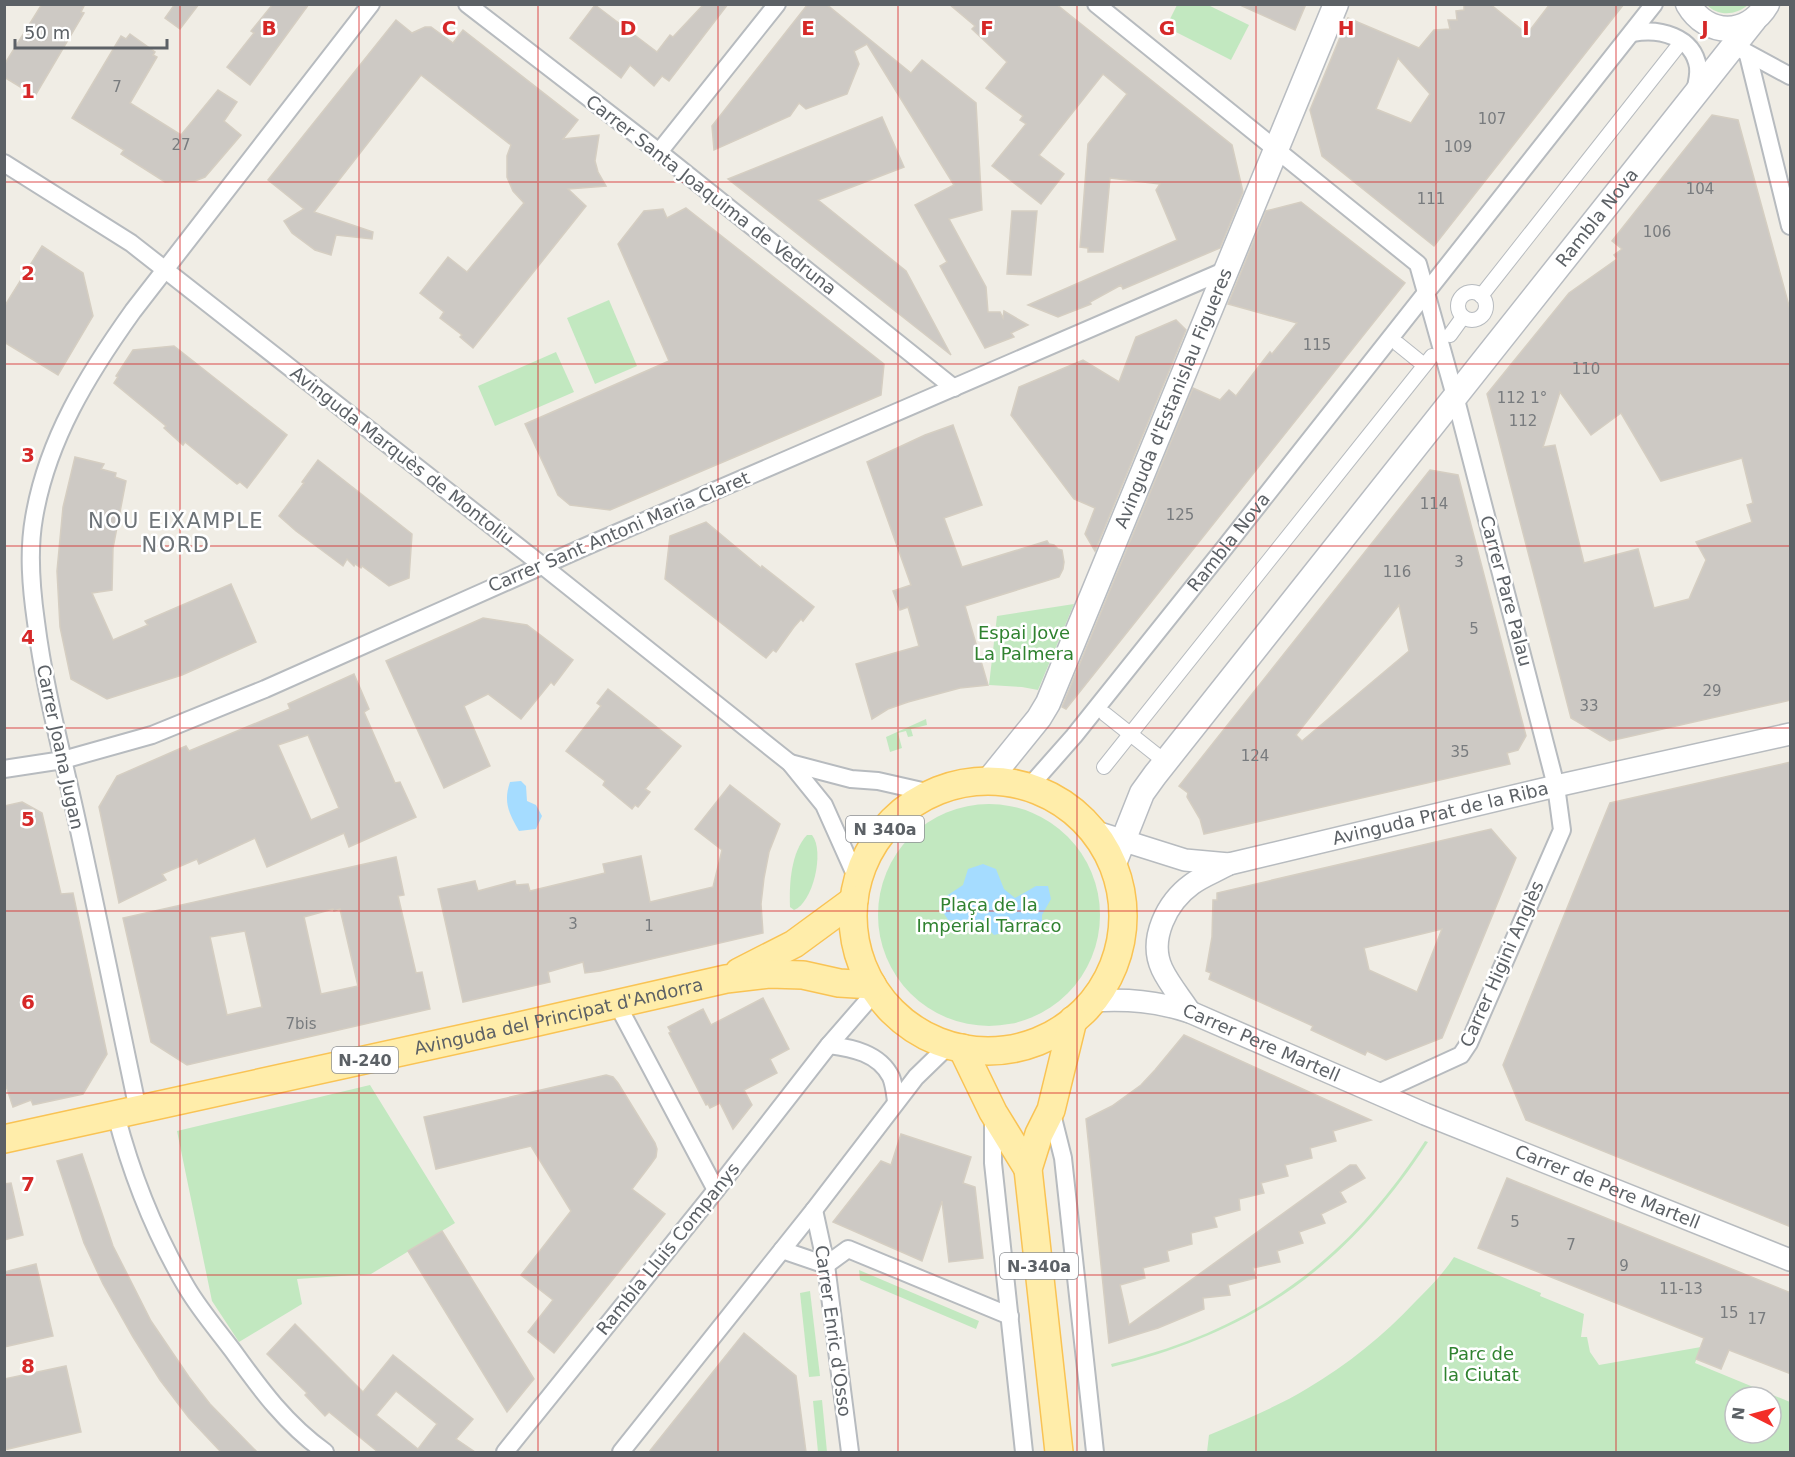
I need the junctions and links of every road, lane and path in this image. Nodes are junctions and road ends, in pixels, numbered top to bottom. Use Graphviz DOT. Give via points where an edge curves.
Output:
graph roads {
  1 [pos="371,4"];
  2 [pos="467,4"];
  3 [pos="777,4"];
  4 [pos="1096,4"];
  5 [pos="1336,4"];
  6 [pos="1654,4"];
  7 [pos="1688,4"];
  8 [pos="1761,12"];
  9 [pos="1710,26"];
  10 [pos="1633,33"];
  11 [pos="1682,41"];
  12 [pos="1741,50"];
  13 [pos="1791,76"];
  14 [pos="1694,98"];
  15 [pos="1276,149"];
  16 [pos="659,152"];
  17 [pos="4,163"];
  18 [pos="1791,226"];
  19 [pos="165,270"];
  20 [pos="1226,270"];
  21 [pos="1425,294"];
  22 [pos="1481,296"];
  23 [pos="1463,317"];
  24 [pos="1450,335"];
  25 [pos="1398,344"];
  26 [pos="954,388"];
  27 [pos="1455,396"];
  28 [pos="543,566"];
  29 [pos="1105,714"];
  30 [pos="1131,734"];
  31 [pos="1791,734"];
  32 [pos="1158,756"];
  33 [pos="63,760"];
  34 [pos="790,763"];
  35 [pos="1104,767"];
  36 [pos="4,769"];
  37 [pos="988,781"];
  38 [pos="1556,786"];
  39 [pos="1029,787"];
  40 [pos="931,793"];
  41 [pos="1093,831"];
  42 [pos="1123,841"];
  43 [pos="1229,864"];
  44 [pos="1113,866"];
  45 [pos="856,890"];
  46 [pos="726,979"];
  47 [pos="874,988"];
  48 [pos="1092,1001"];
  49 [pos="617,1004"];
  50 [pos="1190,1012"];
  51 [pos="1073,1020"];
  52 [pos="829,1045"];
  53 [pos="955,1047"];
  54 [pos="1378,1093"];
  55 [pos="896,1101"];
  56 [pos="1051,1110"];
  57 [pos="127,1112"];
  58 [pos="993,1112"];
  59 [pos="1425,1114"];
  60 [pos="4,1139"];
  61 [pos="1028,1168"];
  62 [pos="716,1190"];
  63 [pos="814,1210"];
  64 [pos="782,1250"];
  65 [pos="1791,1260"];
  66 [pos="826,1265"];
  67 [pos="1010,1316"];
  68 [pos="325,1452"];
  69 [pos="505,1452"];
  70 [pos="621,1452"];
  71 [pos="849,1452"];
  72 [pos="1024,1452"];
  73 [pos="1059,1452"];
  74 [pos="1095,1452"];
  1 -- 19 [label="street, Carrer Joana Jugan"];
  2 -- 16 [label="street, Carrer Santa Joaquima de Vedruna"];
  3 -- 16 [label="street"];
  4 -- 15 [label="street"];
  5 -- 15 [label="main road, Avinguda d'Estanislau Figueres"];
  6 -- 10 [label="street, Rambla Nova"];
  7 -- 9 [label="main road"];
  8 -- 9 [label="main road" via="1740,27"];
  8 -- 12 [label="main road, Rambla Nova"];
  9 -- 12 [label="street"];
  10 -- 11 [label="street" via="1661,32"];
  10 -- 21 [label="street, Rambla Nova"];
  11 -- 14 [label="street, Rambla Nova" via="1699,70"];
  11 -- 22 [label="street"];
  12 -- 13 [label="street"];
  12 -- 14 [label="main road, Rambla Nova"];
  12 -- 18 [label="street"];
  14 -- 27 [label="main road, Rambla Nova"];
  15 -- 20 [label="main road, Avinguda d'Estanislau Figueres"];
  15 -- 21 [label="street" via="1418,264"];
  16 -- 26 [label="street, Carrer Santa Joaquima de Vedruna"];
  17 -- 19 [label="street, Avinguda Marquès de Montoliu" via="131,243"];
  19 -- 28 [label="street, Avinguda Marquès de Montoliu"];
  19 -- 33 [label="street, Carrer Joana Jugan" via="98,362 68,416 45,469 34,519 30,581 42,668"];
  20 -- 26 [label="street, Carrer Sant Antoni Maria Claret"];
  20 -- 37 [label="main road, Avinguda d'Estanislau Figueres" via="1048,703"];
  21 -- 27 [label="street"];
  21 -- 39 [label="street, Rambla Nova" via="1082,726"];
  22 -- 23 [label="street" via="1484,313 1476,319"];
  22 -- 23 [label="street" via="1473,292 1461,297 1458,310"];
  23 -- 24 [label="street"];
  25 -- 30 [label="street" via="1428,361"];
  26 -- 28 [label="street, Carrer Sant Antoni Maria Claret"];
  27 -- 38 [label="street, Carrer Pare Palau"];
  27 -- 42 [label="main road, Rambla Nova" via="1155,775 1142,793"];
  28 -- 33 [label="street, Carrer Sant Antoni Maria Claret" via="152,735"];
  28 -- 34 [label="street, Avinguda Marquès de Montoliu"];
  29 -- 30 [label="street"];
  30 -- 32 [label="street"];
  30 -- 35 [label="street"];
  31 -- 38 [label="street, Avinguda Prat de la Riba"];
  33 -- 36 [label="street, Carrer Sant Antoni Maria Claret"];
  33 -- 57 [label="street, Carrer Joana Jugan"];
  34 -- 40 [label="street, Avinguda Marquès de Montoliu"];
  34 -- 45 [label="street, Avinguda Marquès de Montoliu" via="824,805"];
  37 -- 39 [label="main road, N 340a"];
  37 -- 40 [label="main road, N 340a" via="952,785"];
  38 -- 43 [label="street, Avinguda Prat de la Riba"];
  38 -- 54 [label="street, Carrer Higini Anglès" via="1562,830 1469,1043 1461,1055"];
  39 -- 41 [label="main road, N 340a" via="1063,804"];
  40 -- 45 [label="main road, N 340a" via="903,811 885,829 870,849"];
  41 -- 42 [label="street, Avinguda Prat de la Riba"];
  41 -- 44 [label="main road, N 340a"];
  42 -- 43 [label="street, Avinguda Prat de la Riba" via="1185,860"];
  42 -- 44 [label="main road, Rambla Nova"];
  43 -- 50 [label="street" via="1192,884 1178,898 1163,920 1157,938 1162,969"];
  44 -- 48 [label="main road, N 340a" via="1121,899 1120,939 1109,975"];
  45 -- 46 [label="main road, Avinguda del Principat d'Andorra / N-240" via="794,944"];
  45 -- 47 [label="main road, N 340a" via="857,948"];
  46 -- 47 [label="main road, Avinguda del Principat d'Andorra / N-240" via="803,975"];
  46 -- 49 [label="main road, Avinguda del Principat d'Andorra / N-240"];
  47 -- 52 [label="street, Rambla Lluis Companys"];
  47 -- 53 [label="main road, N 340a" via="906,1023"];
  48 -- 50 [label="street, Carrer Pere Martell" via="1161,1003"];
  48 -- 51 [label="main road, N 340a"];
  49 -- 57 [label="main road, Avinguda del Principat d'Andorra / N-240"];
  49 -- 62 [label="street"];
  50 -- 54 [label="street, Carrer Pere Martell"];
  51 -- 53 [label="main road, N 340a" via="1020,1047 991,1051"];
  51 -- 56 [label="main road, N-340a"];
  52 -- 55 [label="street" via="856,1049 881,1065 891,1078"];
  52 -- 62 [label="street, Rambla Lluis Companys"];
  53 -- 55 [label="street" via="916,1077"];
  53 -- 58 [label="main road, N-340a"];
  54 -- 59 [label="street, Carrer Pere Martell"];
  55 -- 63 [label="street"];
  56 -- 61 [label="main road, N-340a"];
  56 -- 74 [label="street" via="1063,1158"];
  57 -- 60 [label="main road, Avinguda del Principat d'Andorra / N-240"];
  57 -- 68 [label="street, Carrer Joana Jugan" via="127,1158 157,1233 188,1290 268,1401"];
  58 -- 61 [label="main road, N-340a"];
  58 -- 67 [label="street" via="993,1163"];
  59 -- 65 [label="street, Carrer de Pere Martell"];
  61 -- 73 [label="main road, N-340a"];
  62 -- 69 [label="street, Rambla Lluis Companys"];
  63 -- 64 [label="street"];
  63 -- 66 [label="street, Carrer Enric d'Osso"];
  64 -- 66 [label="street"];
  64 -- 70 [label="street"];
  66 -- 67 [label="street" via="849,1249"];
  66 -- 71 [label="street, Carrer Enric d'Osso"];
  67 -- 72 [label="street"];
}
